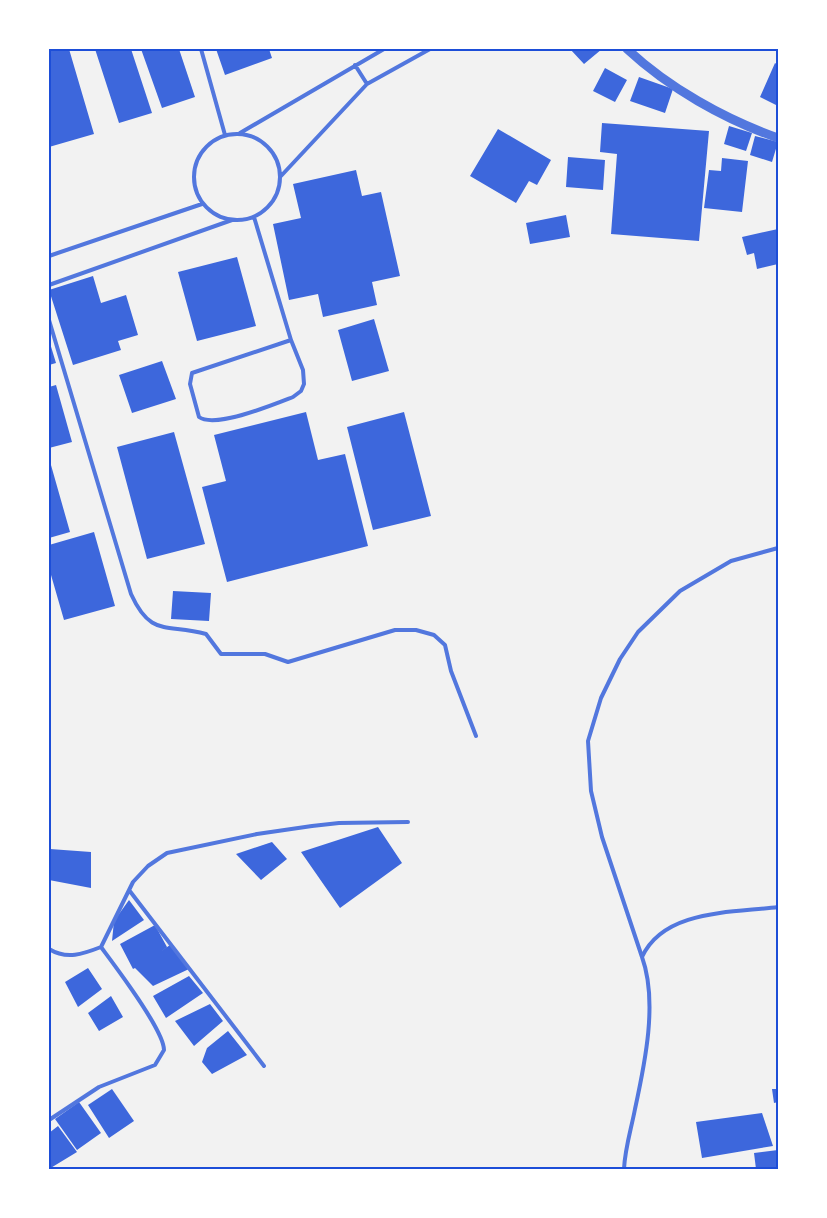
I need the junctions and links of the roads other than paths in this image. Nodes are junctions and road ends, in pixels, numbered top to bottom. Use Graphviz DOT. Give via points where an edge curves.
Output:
graph roads {
  1 [pos="201,49"];
  2 [pos="384,49"];
  3 [pos="430,49"];
  4 [pos="627,49"];
  5 [pos="355,65"];
  6 [pos="367,84"];
  7 [pos="240,133"];
  8 [pos="225,135"];
  9 [pos="778,138"];
  10 [pos="281,176"];
  11 [pos="202,204"];
  12 [pos="254,217"];
  13 [pos="232,220"];
  14 [pos="49,256"];
  15 [pos="49,285"];
  16 [pos="49,320"];
  17 [pos="291,340"];
  18 [pos="778,548"];
  19 [pos="476,736"];
  20 [pos="408,822"];
  21 [pos="129,890"];
  22 [pos="778,907"];
  23 [pos="101,947"];
  24 [pos="49,949"];
  25 [pos="642,957"];
  26 [pos="264,1066"];
  27 [pos="49,1120"];
  28 [pos="624,1169"];
  1 -- 8 [label="lane"];
  2 -- 5 [label="lane"];
  3 -- 6 [label="lane"];
  4 -- 9 [label="street" via="686,94 747,127"];
  5 -- 6 [label="lane"];
  5 -- 7 [label="lane"];
  6 -- 10 [label="lane"];
  7 -- 8 [label="lane"];
  7 -- 10 [label="lane" via="256,137 269,147 278,160"];
  8 -- 11 [label="lane" via="209,142 198,156 193,172 194,189"];
  10 -- 12 [label="lane" via="278,194 268,208"];
  11 -- 13 [label="lane" via="216,215"];
  11 -- 14 [label="lane"];
  12 -- 13 [label="lane"];
  12 -- 17 [label="lane"];
  13 -- 15 [label="lane"];
  16 -- 19 [label="lane" via="131,594 140,614 159,626 206,634 221,654 264,654 288,662 395,630 416,630 434,635 445,644 451,671"];
  17 -- 17 [label="lane" via="304,379 297,395 221,420 200,418 190,384 192,373"];
  18 -- 25 [label="lane" via="731,562 680,591 638,632 620,659 602,698 588,741 591,790 602,837"];
  20 -- 21 [label="lane" via="339,823 187,848 154,862 139,875"];
  21 -- 23 [label="lane"];
  21 -- 26 [label="lane"];
  22 -- 25 [label="lane" via="691,918 660,933 648,944"];
  23 -- 24 [label="lane" via="75,955"];
  23 -- 27 [label="lane" via="162,1036 164,1050 154,1066 98,1087"];
  25 -- 28 [label="lane" via="650,1002 642,1075 625,1149"];
}
